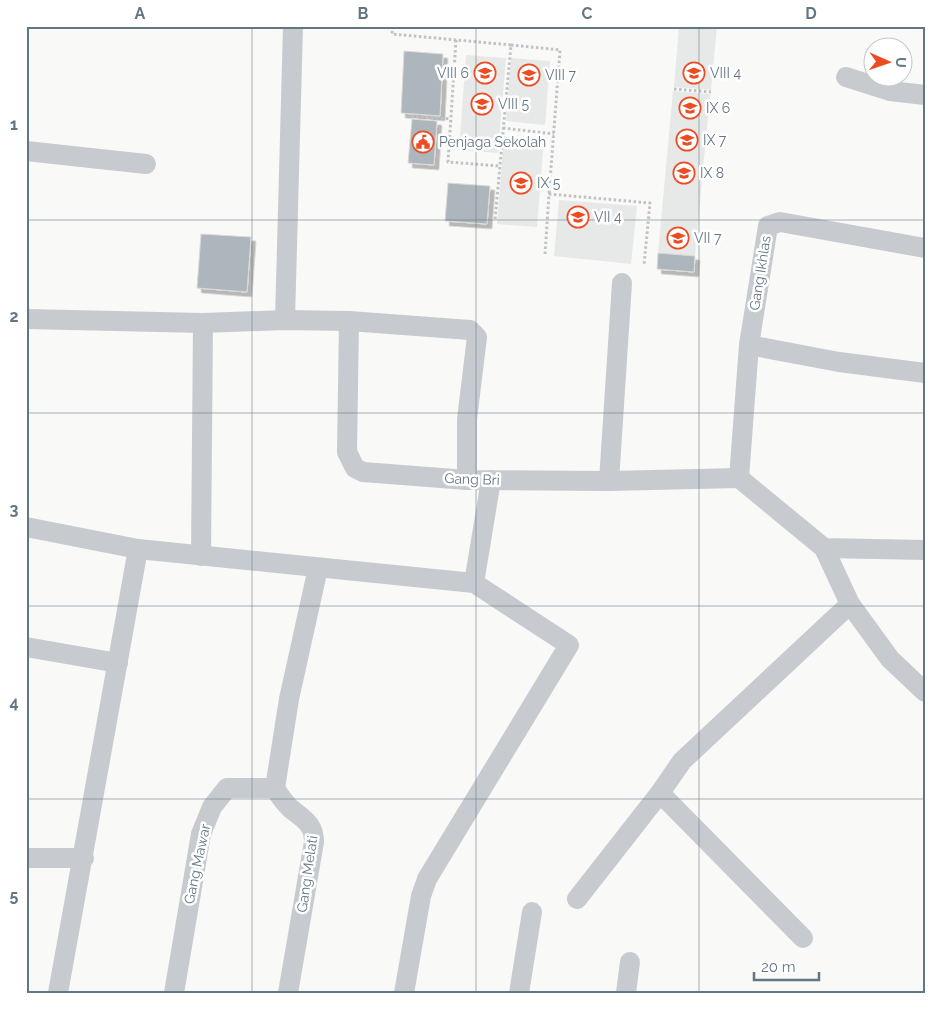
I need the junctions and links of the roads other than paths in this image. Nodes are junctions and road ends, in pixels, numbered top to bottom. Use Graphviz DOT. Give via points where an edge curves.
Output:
graph roads {
  1 [pos="293,26"];
  2 [pos="846,78"];
  3 [pos="925,95"];
  4 [pos="26,151"];
  5 [pos="146,164"];
  6 [pos="925,248"];
  7 [pos="622,283"];
  8 [pos="26,319"];
  9 [pos="285,320"];
  10 [pos="349,321"];
  11 [pos="203,323"];
  12 [pos="749,345"];
  13 [pos="925,373"];
  14 [pos="739,478"];
  15 [pos="467,480"];
  16 [pos="491,480"];
  17 [pos="609,481"];
  18 [pos="26,527"];
  19 [pos="824,548"];
  20 [pos="138,549"];
  21 [pos="925,550"];
  22 [pos="201,556"];
  23 [pos="318,568"];
  24 [pos="474,583"];
  25 [pos="850,604"];
  26 [pos="26,647"];
  27 [pos="118,663"];
  28 [pos="925,692"];
  29 [pos="276,780"];
  30 [pos="660,793"];
  31 [pos="26,858"];
  32 [pos="84,858"];
  33 [pos="577,898"];
  34 [pos="532,912"];
  35 [pos="803,938"];
  36 [pos="630,962"];
  37 [pos="58,993"];
  38 [pos="174,993"];
  39 [pos="288,993"];
  40 [pos="404,993"];
  41 [pos="518,993"];
  42 [pos="626,993"];
  1 -- 9 [label="street"];
  2 -- 3 [label="street" via="890,91"];
  4 -- 5 [label="street"];
  6 -- 12 [label="street, Gang Ikhlas" via="774,223 768,226"];
  7 -- 17 [label="street"];
  8 -- 11 [label="street"];
  9 -- 10 [label="street"];
  9 -- 11 [label="street"];
  10 -- 15 [label="street, Gang Bri" via="347,452 354,468 364,472"];
  10 -- 15 [label="street" via="475,332 467,419"];
  11 -- 22 [label="street"];
  12 -- 13 [label="street" via="839,362"];
  12 -- 14 [label="street, Gang Ikhlas"];
  14 -- 17 [label="street, Gang Bri"];
  14 -- 19 [label="street"];
  15 -- 16 [label="street, Gang Bri"];
  16 -- 17 [label="street, Gang Bri"];
  16 -- 24 [label="street"];
  18 -- 20 [label="street"];
  19 -- 21 [label="street"];
  19 -- 25 [label="street"];
  20 -- 22 [label="street"];
  20 -- 27 [label="street"];
  22 -- 23 [label="street"];
  23 -- 24 [label="street"];
  23 -- 29 [label="street" via="289,699"];
  24 -- 40 [label="street" via="569,645 427,879 421,896"];
  25 -- 28 [label="street" via="890,659"];
  25 -- 30 [label="street" via="688,755"];
  26 -- 27 [label="street"];
  27 -- 32 [label="street"];
  29 -- 38 [label="street, Gang Mawar" via="227,788 212,807 201,834"];
  29 -- 39 [label="street, Gang Melati" via="289,807 308,821 314,831"];
  30 -- 33 [label="street"];
  30 -- 35 [label="street"];
  31 -- 32 [label="street"];
  32 -- 37 [label="street"];
  34 -- 41 [label="street"];
  36 -- 42 [label="street"];
}
